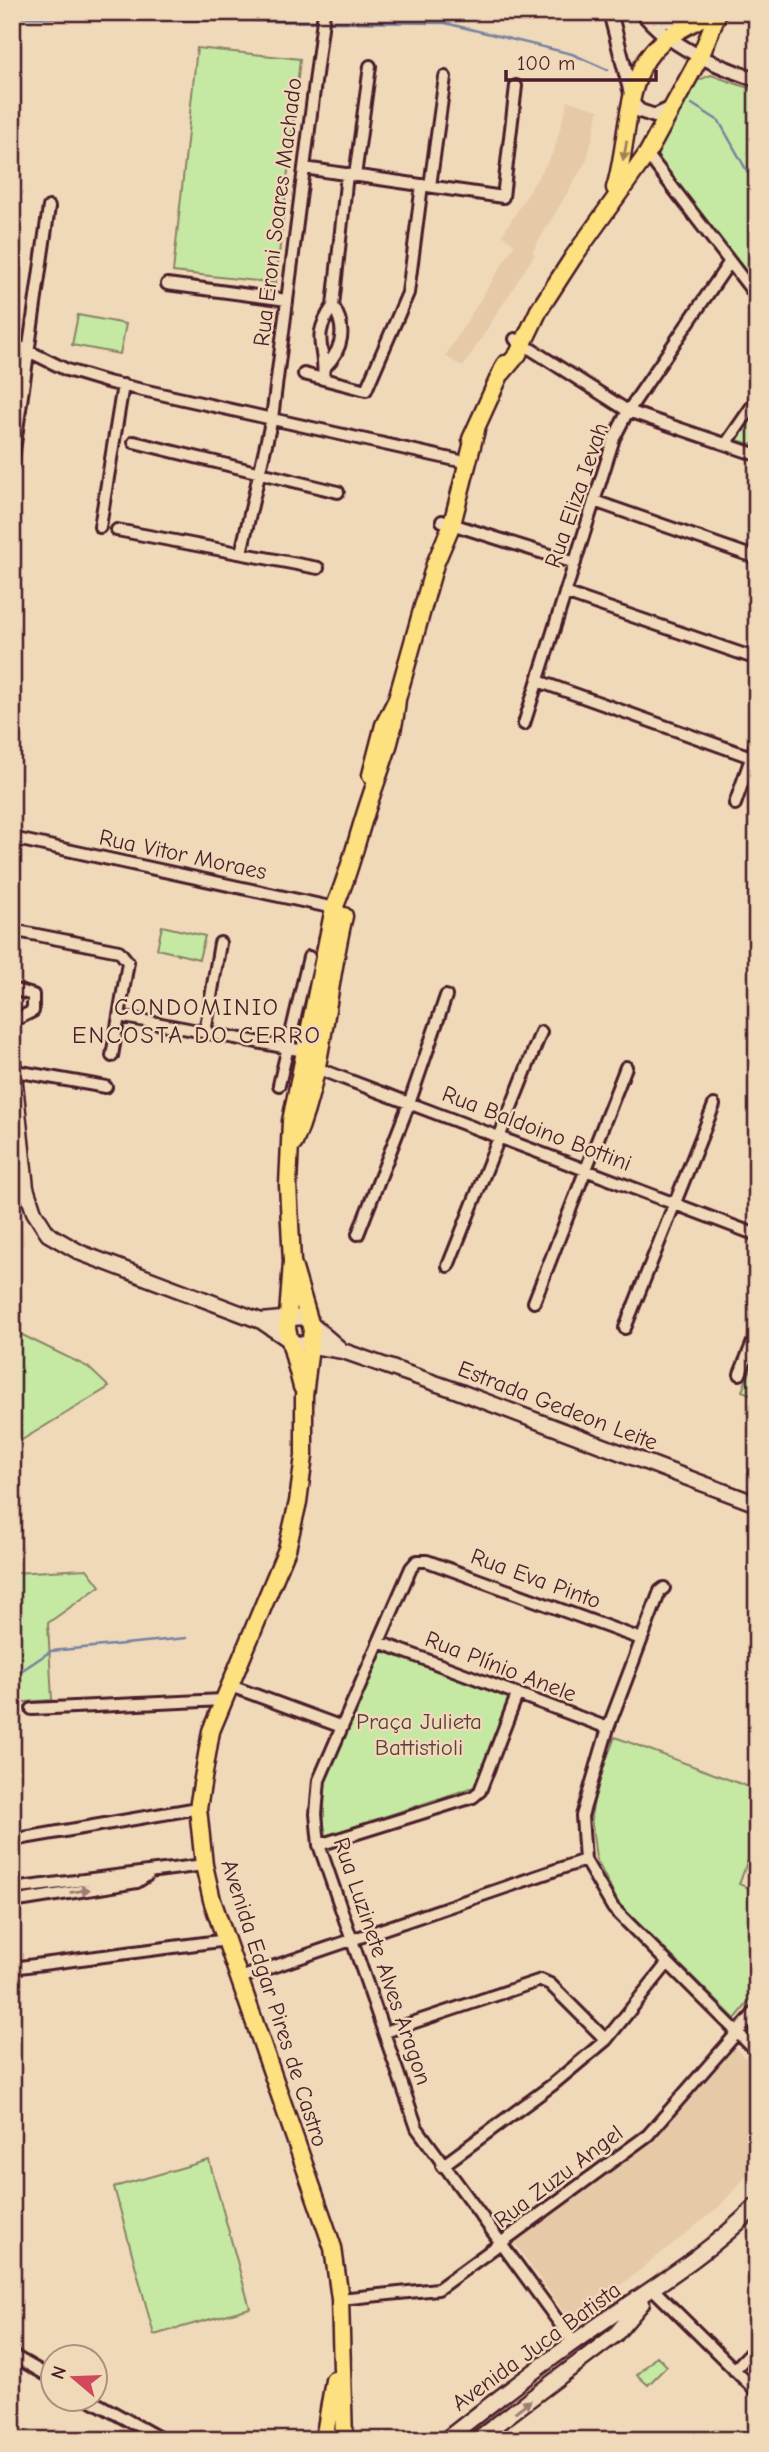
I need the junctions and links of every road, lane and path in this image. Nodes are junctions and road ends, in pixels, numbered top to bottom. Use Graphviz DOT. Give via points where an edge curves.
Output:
graph roads {
  1 [pos="324,12"];
  2 [pos="610,12"];
  3 [pos="711,12"];
  4 [pos="719,12"];
  5 [pos="642,13"];
  6 [pos="696,22"];
  7 [pos="669,36"];
  8 [pos="704,49"];
  9 [pos="370,66"];
  10 [pos="724,69"];
  11 [pos="693,72"];
  12 [pos="445,77"];
  13 [pos="757,80"];
  14 [pos="516,86"];
  15 [pos="631,100"];
  16 [pos="675,106"];
  17 [pos="647,153"];
  18 [pos="304,168"];
  19 [pos="351,175"];
  20 [pos="426,186"];
  21 [pos="610,202"];
  22 [pos="49,207"];
  23 [pos="729,262"];
  24 [pos="167,284"];
  25 [pos="757,298"];
  26 [pos="287,300"];
  27 [pos="333,306"];
  28 [pos="519,342"];
  29 [pos="12,343"];
  30 [pos="30,352"];
  31 [pos="325,367"];
  32 [pos="304,374"];
  33 [pos="323,379"];
  34 [pos="123,386"];
  35 [pos="757,398"];
  36 [pos="628,411"];
  37 [pos="272,418"];
  38 [pos="134,442"];
  39 [pos="726,444"];
  40 [pos="757,455"];
  41 [pos="464,462"];
  42 [pos="12,465"];
  43 [pos="260,473"];
  44 [pos="338,492"];
  45 [pos="594,501"];
  46 [pos="447,523"];
  47 [pos="100,527"];
  48 [pos="117,530"];
  49 [pos="241,553"];
  50 [pos="757,558"];
  51 [pos="575,563"];
  52 [pos="318,568"];
  53 [pos="565,593"];
  54 [pos="757,659"];
  55 [pos="538,681"];
  56 [pos="524,724"];
  57 [pos="757,741"];
  58 [pos="751,757"];
  59 [pos="744,779"];
  60 [pos="757,784"];
  61 [pos="735,804"];
  62 [pos="12,838"];
  63 [pos="340,909"];
  64 [pos="12,930"];
  65 [pos="220,943"];
  66 [pos="309,957"];
  67 [pos="12,989"];
  68 [pos="446,996"];
  69 [pos="119,1016"];
  70 [pos="21,1017"];
  71 [pos="541,1032"];
  72 [pos="205,1033"];
  73 [pos="287,1048"];
  74 [pos="12,1055"];
  75 [pos="112,1056"];
  76 [pos="307,1060"];
  77 [pos="626,1067"];
  78 [pos="15,1071"];
  79 [pos="279,1085"];
  80 [pos="106,1087"];
  81 [pos="410,1101"];
  82 [pos="714,1105"];
  83 [pos="500,1136"];
  84 [pos="587,1170"];
  85 [pos="675,1203"];
  86 [pos="358,1234"];
  87 [pos="757,1235"];
  88 [pos="292,1262"];
  89 [pos="448,1266"];
  90 [pos="534,1302"];
  91 [pos="287,1316"];
  92 [pos="261,1321"];
  93 [pos="311,1321"];
  94 [pos="625,1328"];
  95 [pos="757,1332"];
  96 [pos="289,1339"];
  97 [pos="310,1345"];
  98 [pos="343,1351"];
  99 [pos="740,1374"];
  100 [pos="304,1396"];
  101 [pos="757,1504"];
  102 [pos="417,1561"];
  103 [pos="664,1588"];
  104 [pos="640,1639"];
  105 [pos="379,1642"];
  106 [pos="226,1693"];
  107 [pos="517,1695"];
  108 [pos="32,1709"];
  109 [pos="342,1727"];
  110 [pos="608,1728"];
  111 [pos="198,1808"];
  112 [pos="12,1840"];
  113 [pos="319,1845"];
  114 [pos="585,1860"];
  115 [pos="204,1865"];
  116 [pos="149,1874"];
  117 [pos="12,1889"];
  118 [pos="12,1902"];
  119 [pos="352,1939"];
  120 [pos="227,1940"];
  121 [pos="667,1964"];
  122 [pos="12,1968"];
  123 [pos="240,1978"];
  124 [pos="757,2010"];
  125 [pos="385,2032"];
  126 [pos="738,2034"];
  127 [pos="606,2040"];
  128 [pos="757,2052"];
  129 [pos="442,2166"];
  130 [pos="757,2205"];
  131 [pos="500,2245"];
  132 [pos="654,2290"];
  133 [pos="340,2299"];
  134 [pos="604,2321"];
  135 [pos="615,2335"];
  136 [pos="340,2343"];
  137 [pos="574,2343"];
  138 [pos="757,2346"];
  139 [pos="12,2355"];
  140 [pos="38,2370"];
  141 [pos="734,2370"];
  142 [pos="757,2392"];
  143 [pos="108,2409"];
  144 [pos="470,2420"];
  145 [pos="482,2438"];
  146 [pos="163,2440"];
  147 [pos="324,2440"];
  148 [pos="344,2440"];
  149 [pos="445,2440"];
  1 -- 18 [label="street, Rua Eroni Soares Machado"];
  2 -- 15 [label="street"];
  3 -- 6 [label="main road, Avenida Edgar Pires de Castro"];
  4 -- 8 [label="main road, Avenida Edgar Pires de Castro"];
  5 -- 6 [label="street" via="679,24"];
  5 -- 7 [label="street"];
  6 -- 7 [label="main road, Avenida Edgar Pires de Castro"];
  7 -- 8 [label="street"];
  7 -- 15 [label="main road, Avenida Edgar Pires de Castro" via="637,76"];
  8 -- 10 [label="street"];
  8 -- 11 [label="main road, Avenida Edgar Pires de Castro"];
  9 -- 19 [label="street"];
  10 -- 11 [label="street"];
  10 -- 13 [label="street"];
  11 -- 16 [label="main road, Avenida Edgar Pires de Castro"];
  12 -- 20 [label="street"];
  14 -- 20 [label="street" via="503,197"];
  15 -- 16 [label="street" via="640,111 655,116"];
  15 -- 21 [label="main road, Avenida Edgar Pires de Castro, one-way" via="624,159"];
  16 -- 17 [label="main road, Avenida Edgar Pires de Castro"];
  17 -- 21 [label="main road, Avenida Edgar Pires de Castro"];
  17 -- 23 [label="street"];
  18 -- 19 [label="street"];
  18 -- 26 [label="street, Rua Eroni Soares Machado"];
  19 -- 20 [label="street"];
  19 -- 27 [label="street"];
  20 -- 33 [label="street" via="408,293 366,390"];
  21 -- 28 [label="main road, Avenida Edgar Pires de Castro"];
  22 -- 30 [label="street"];
  23 -- 25 [label="street"];
  23 -- 36 [label="street, Rua Eliza Ievah"];
  24 -- 26 [label="street"];
  26 -- 37 [label="street, Rua Eroni Soares Machado"];
  27 -- 31 [label="street" via="319,335"];
  27 -- 31 [label="street" via="342,327 341,342"];
  28 -- 36 [label="street"];
  28 -- 41 [label="main road, Avenida Edgar Pires de Castro"];
  29 -- 30 [label="street"];
  30 -- 34 [label="street" via="67,370"];
  30 -- 42 [label="street"];
  31 -- 33 [label="street"];
  32 -- 33 [label="street"];
  34 -- 37 [label="street"];
  34 -- 47 [label="street"];
  35 -- 39 [label="street"];
  36 -- 39 [label="street"];
  36 -- 45 [label="street, Rua Eliza Ievah" via="614,438"];
  37 -- 41 [label="street"];
  37 -- 43 [label="street, Rua Eroni Soares Machado"];
  38 -- 43 [label="street"];
  39 -- 40 [label="street"];
  41 -- 46 [label="main road, Avenida Edgar Pires de Castro"];
  43 -- 44 [label="street"];
  43 -- 49 [label="street, Rua Eroni Soares Machado"];
  45 -- 50 [label="street"];
  45 -- 51 [label="street, Rua Eliza Ievah"];
  46 -- 51 [label="street"];
  46 -- 63 [label="main road, Avenida Edgar Pires de Castro" via="397,699 395,728 377,771"];
  48 -- 49 [label="street"];
  49 -- 52 [label="street"];
  51 -- 53 [label="street, Rua Eliza Ievah"];
  53 -- 54 [label="street"];
  53 -- 55 [label="street, Rua Eliza Ievah"];
  55 -- 56 [label="street, Rua Eliza Ievah"];
  55 -- 58 [label="street"];
  57 -- 58 [label="street"];
  58 -- 59 [label="street"];
  59 -- 60 [label="street"];
  59 -- 61 [label="street"];
  62 -- 63 [label="street, Rua Vitor Moraes"];
  63 -- 76 [label="main road, Avenida Edgar Pires de Castro"];
  64 -- 69 [label="street" via="125,955 128,962"];
  65 -- 72 [label="street"];
  66 -- 73 [label="street"];
  67 -- 70 [label="street" via="33,995 33,1011"];
  68 -- 81 [label="street"];
  69 -- 72 [label="street, Rua Baldoino Bottini"];
  69 -- 75 [label="street"];
  71 -- 83 [label="street"];
  72 -- 73 [label="street, Rua Baldoino Bottini"];
  73 -- 76 [label="street, Rua Baldoino Bottini"];
  73 -- 79 [label="street"];
  74 -- 78 [label="main road, Estrada Gedeon Leite"];
  76 -- 81 [label="street, Rua Baldoino Bottini"];
  76 -- 88 [label="main road, Avenida Edgar Pires de Castro" via="302,1122 291,1148 288,1185"];
  77 -- 84 [label="street"];
  78 -- 80 [label="street"];
  78 -- 92 [label="main road, Estrada Gedeon Leite" via="26,1188 48,1234 81,1253"];
  81 -- 83 [label="street, Rua Baldoino Bottini"];
  81 -- 86 [label="street"];
  82 -- 85 [label="street"];
  83 -- 84 [label="street, Rua Baldoino Bottini"];
  83 -- 89 [label="street"];
  84 -- 85 [label="street, Rua Baldoino Bottini"];
  84 -- 90 [label="street"];
  85 -- 87 [label="street, Rua Baldoino Bottini"];
  85 -- 94 [label="street"];
  88 -- 91 [label="main road, Avenida Edgar Pires de Castro"];
  88 -- 93 [label="main road, Avenida Edgar Pires de Castro"];
  91 -- 92 [label="main road"];
  91 -- 93 [label="main road"];
  91 -- 96 [label="main road, Avenida Edgar Pires de Castro"];
  92 -- 96 [label="main road, Estrada Gedeon Leite"];
  93 -- 97 [label="main road, Avenida Edgar Pires de Castro"];
  93 -- 98 [label="main road, Estrada Gedeon Leite"];
  95 -- 99 [label="street"];
  96 -- 97 [label="main road, Estrada Gedeon Leite"];
  96 -- 100 [label="main road, Avenida Edgar Pires de Castro"];
  97 -- 98 [label="main road, Estrada Gedeon Leite"];
  97 -- 100 [label="main road, Avenida Edgar Pires de Castro"];
  98 -- 101 [label="main road, Estrada Gedeon Leite"];
  100 -- 106 [label="main road, Avenida Edgar Pires de Castro" via="299,1502 287,1549"];
  102 -- 104 [label="street, Rua Eva Pinto"];
  102 -- 105 [label="street, Rua Luzinete Alves Aragon"];
  103 -- 104 [label="street"];
  104 -- 110 [label="street"];
  105 -- 107 [label="street, Rua Plínio Anele"];
  105 -- 109 [label="street, Rua Luzinete Alves Aragon"];
  106 -- 108 [label="street"];
  106 -- 109 [label="street"];
  106 -- 111 [label="main road, Avenida Edgar Pires de Castro" via="211,1731"];
  107 -- 110 [label="street, Rua Plínio Anele"];
  107 -- 113 [label="street" via="480,1791 473,1797"];
  109 -- 113 [label="street, Rua Luzinete Alves Aragon" via="319,1780"];
  110 -- 114 [label="street" via="582,1816"];
  111 -- 112 [label="street"];
  111 -- 115 [label="main road, Avenida Edgar Pires de Castro"];
  113 -- 119 [label="street, Rua Luzinete Alves Aragon"];
  114 -- 119 [label="street"];
  114 -- 121 [label="street" via="613,1908"];
  115 -- 116 [label="street"];
  115 -- 120 [label="main road, Avenida Edgar Pires de Castro"];
  116 -- 117 [label="street" via="111,1874"];
  118 -- 116 [label="street, one-way" via="137,1882"];
  119 -- 123 [label="street"];
  119 -- 125 [label="street, Rua Luzinete Alves Aragon"];
  120 -- 122 [label="street"];
  120 -- 123 [label="main road, Avenida Edgar Pires de Castro"];
  121 -- 126 [label="street"];
  121 -- 127 [label="street"];
  123 -- 133 [label="main road, Avenida Edgar Pires de Castro" via="333,2248"];
  124 -- 126 [label="street, Rua Zuzu Angel"];
  125 -- 127 [label="street" via="541,1980"];
  125 -- 129 [label="street, Rua Luzinete Alves Aragon" via="417,2128"];
  126 -- 128 [label="street"];
  126 -- 131 [label="street, Rua Zuzu Angel" via="648,2135"];
  127 -- 129 [label="street"];
  129 -- 131 [label="street, Rua Luzinete Alves Aragon"];
  130 -- 132 [label="main road, Avenida Juca Batista"];
  131 -- 133 [label="street, Rua Zuzu Angel" via="438,2289"];
  131 -- 137 [label="street, Rua Luzinete Alves Aragon"];
  132 -- 134 [label="main road, Avenida Juca Batista"];
  132 -- 135 [label="main road, Avenida Juca Batista"];
  132 -- 141 [label="street"];
  133 -- 136 [label="main road, Avenida Edgar Pires de Castro"];
  134 -- 135 [label="main road" via="614,2323"];
  134 -- 137 [label="main road, Avenida Juca Batista"];
  145 -- 135 [label="main road, Avenida Juca Batista, one-way"];
  136 -- 147 [label="main road, Avenida Edgar Pires de Castro"];
  136 -- 148 [label="main road, Avenida Edgar Pires de Castro"];
  137 -- 144 [label="main road, Avenida Juca Batista"];
  138 -- 141 [label="street"];
  139 -- 140 [label="street"];
  141 -- 142 [label="street"];
  143 -- 146 [label="street"];
  144 -- 145 [label="street"];
  144 -- 149 [label="main road, Avenida Juca Batista"];
}
